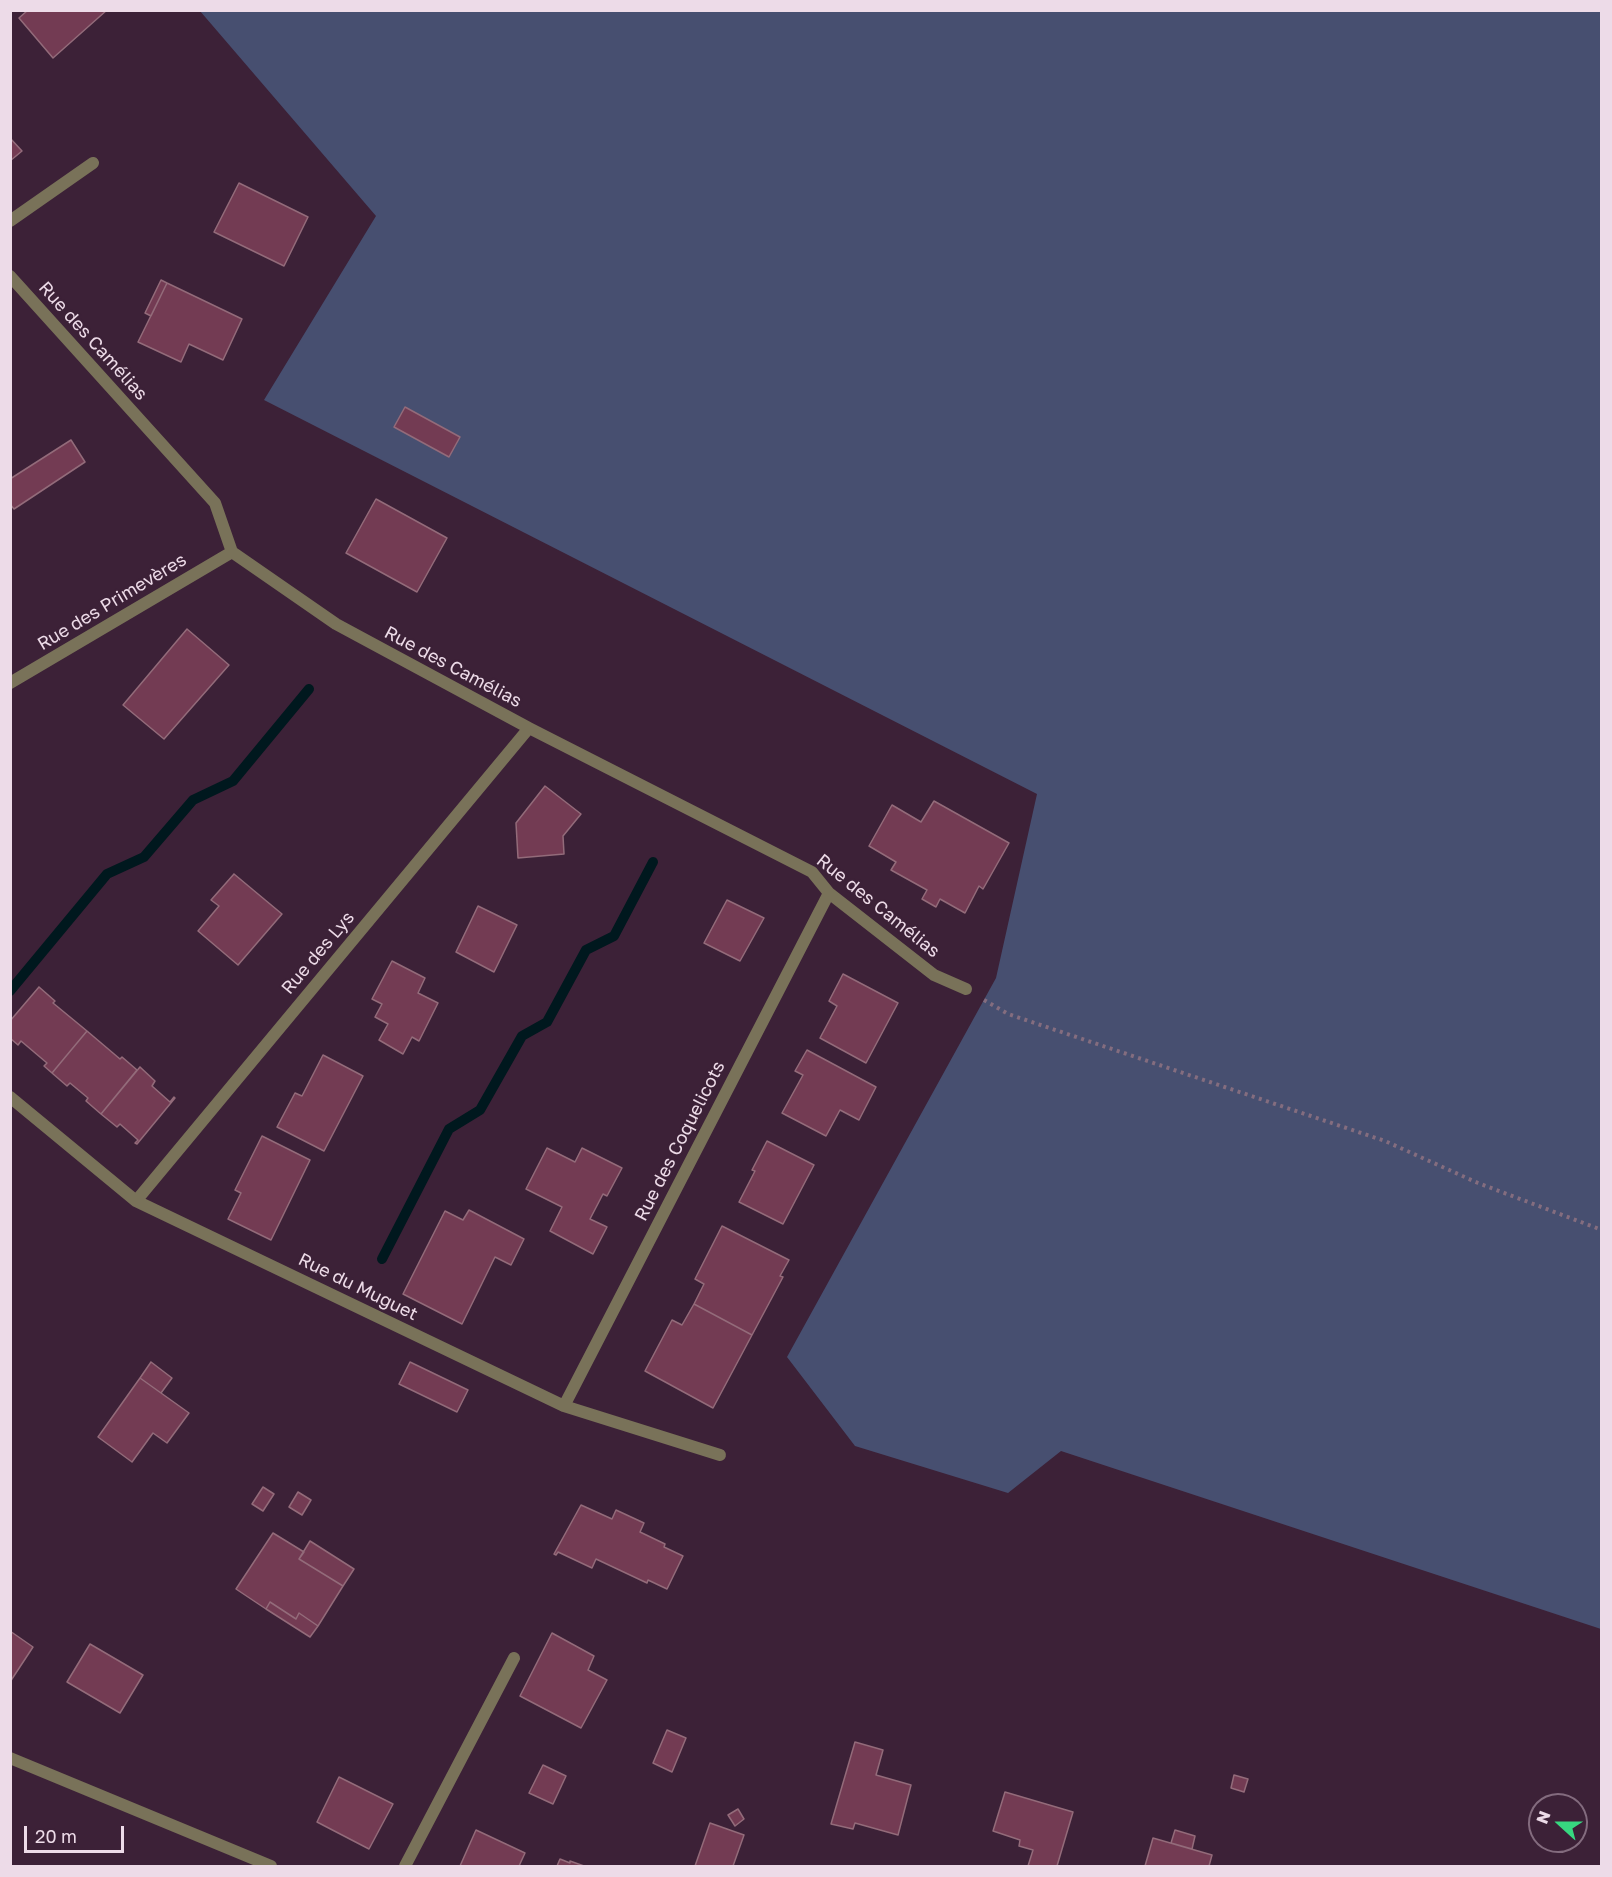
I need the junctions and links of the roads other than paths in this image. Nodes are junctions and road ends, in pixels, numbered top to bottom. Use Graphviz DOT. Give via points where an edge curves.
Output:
graph roads {
  1 [pos="93,164"];
  2 [pos="10,221"];
  3 [pos="10,276"];
  4 [pos="232,552"];
  5 [pos="10,683"];
  6 [pos="529,728"];
  7 [pos="829,893"];
  8 [pos="966,989"];
  9 [pos="10,1097"];
  10 [pos="136,1201"];
  11 [pos="564,1406"];
  12 [pos="720,1455"];
  13 [pos="514,1658"];
  14 [pos="10,1758"];
  15 [pos="271,1866"];
  16 [pos="405,1866"];
  1 -- 2 [label="street"];
  3 -- 4 [label="street, Rue des Camélias" via="215,503"];
  4 -- 5 [label="street, Rue des Primevères"];
  4 -- 6 [label="street, Rue des Camélias" via="336,624"];
  6 -- 7 [label="street, Rue des Camélias" via="812,872"];
  6 -- 10 [label="street, Rue des Lys"];
  7 -- 8 [label="street, Rue des Camélias" via="934,975"];
  7 -- 11 [label="street, Rue des Coquelicots"];
  9 -- 10 [label="street, Rue du Muguet"];
  10 -- 11 [label="street, Rue du Muguet"];
  11 -- 12 [label="street, Rue du Muguet"];
  13 -- 16 [label="street"];
  14 -- 15 [label="street"];
}
